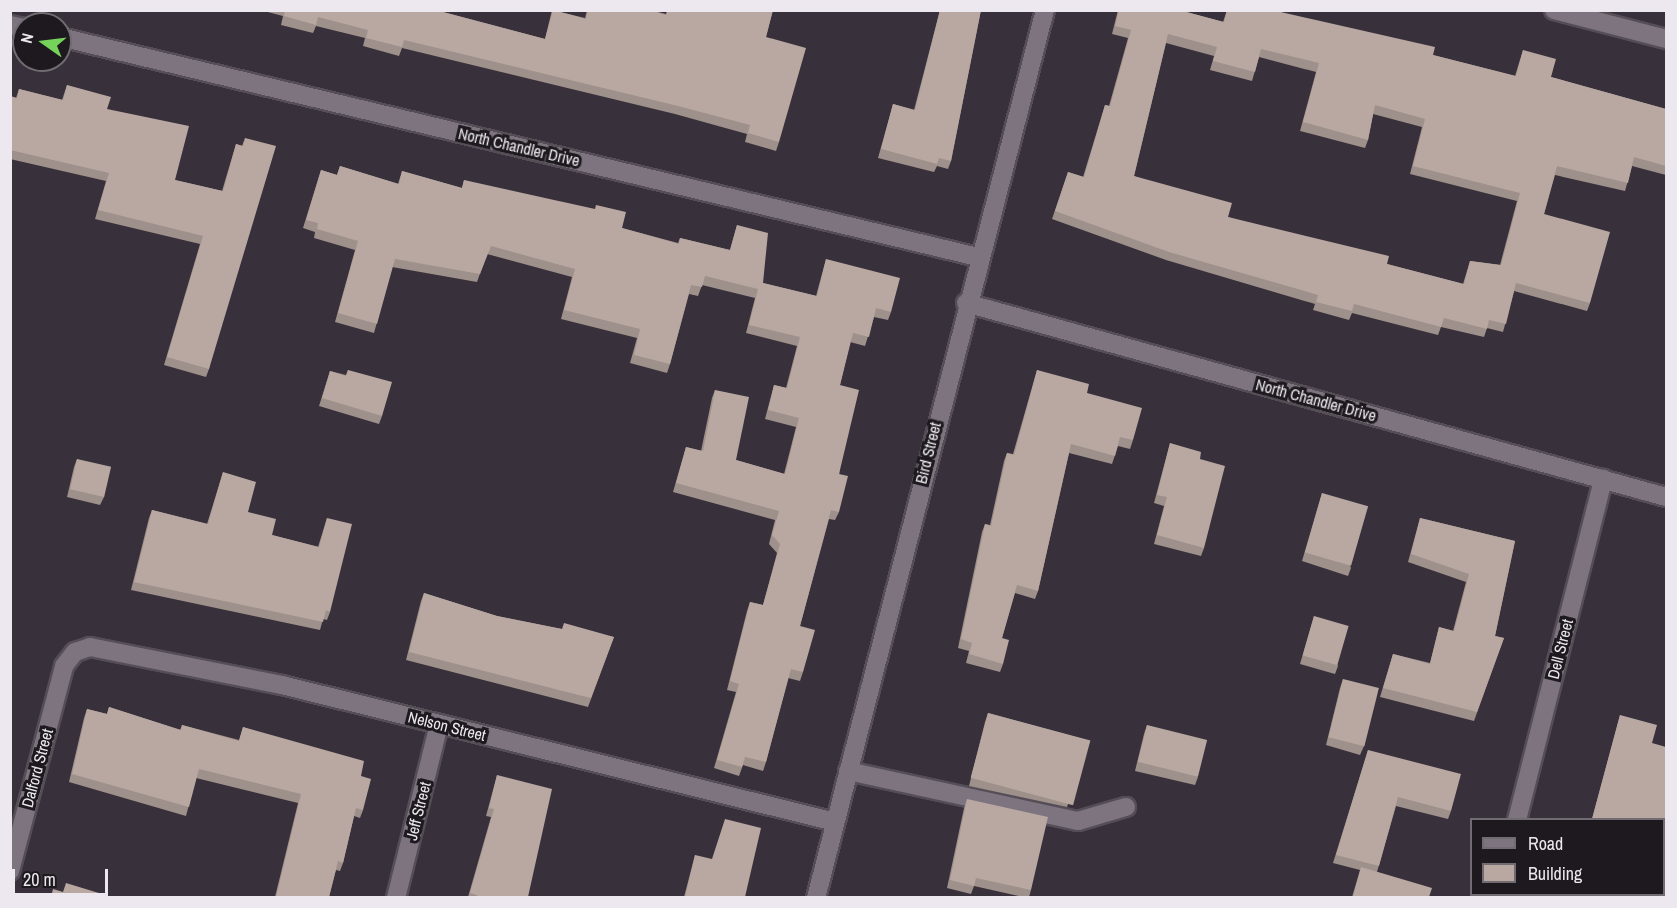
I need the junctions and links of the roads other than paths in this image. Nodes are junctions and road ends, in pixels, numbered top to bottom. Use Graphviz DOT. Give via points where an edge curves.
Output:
graph roads {
  1 [pos="1045,10"];
  2 [pos="1554,10"];
  3 [pos="1666,39"];
  4 [pos="72,40"];
  5 [pos="978,257"];
  6 [pos="966,303"];
  7 [pos="1603,479"];
  8 [pos="1666,497"];
  9 [pos="64,666"];
  10 [pos="439,724"];
  11 [pos="848,771"];
  12 [pos="1126,807"];
  13 [pos="1517,818"];
  14 [pos="835,822"];
  15 [pos="10,871"];
  16 [pos="396,897"];
  17 [pos="816,897"];
  1 -- 5 [label="street, Bird Street"];
  2 -- 3 [label="street"];
  4 -- 5 [label="street, North Chandler Drive"];
  5 -- 6 [label="street, Bird Street"];
  6 -- 7 [label="street, North Chandler Drive"];
  6 -- 11 [label="street, Bird Street"];
  7 -- 8 [label="street, North Chandler Drive"];
  7 -- 13 [label="street, Dell Street"];
  9 -- 10 [label="street, Nelson Street" via="75,652 90,646"];
  9 -- 15 [label="street, Dalford Street"];
  10 -- 14 [label="street, Nelson Street"];
  10 -- 16 [label="street, Jeff Street"];
  11 -- 12 [label="street" via="1078,821"];
  11 -- 14 [label="street, Bird Street"];
  14 -- 17 [label="street, Bird Street"];
}
